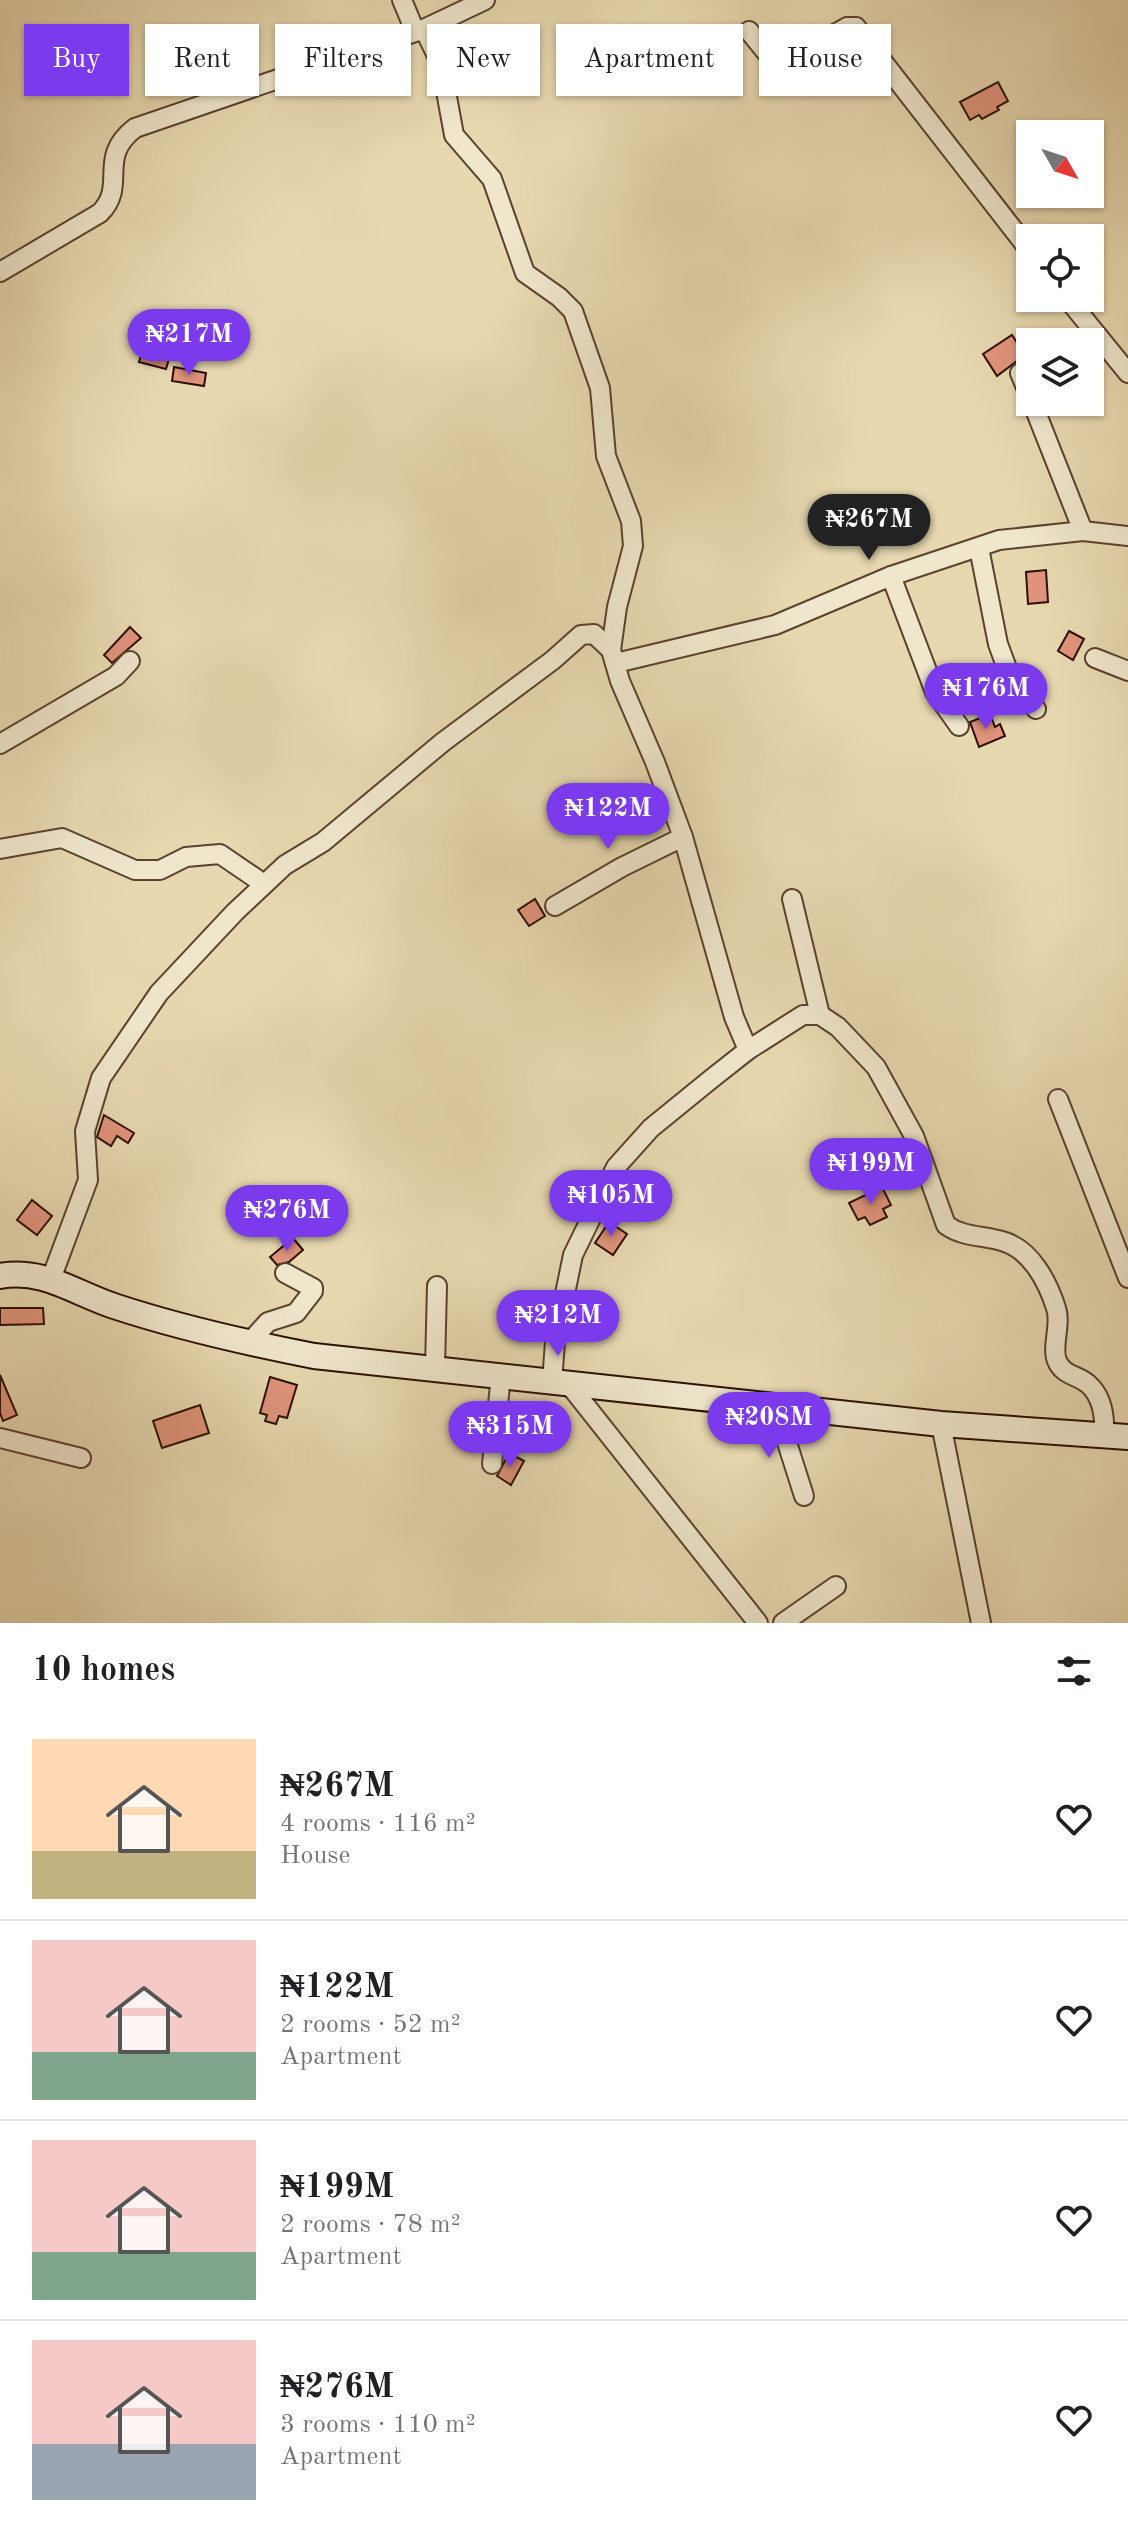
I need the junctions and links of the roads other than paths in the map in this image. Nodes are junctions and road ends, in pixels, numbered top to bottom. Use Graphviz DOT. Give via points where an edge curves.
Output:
graph roads {
  1 [pos="402,0"];
  2 [pos="485,0"];
  3 [pos="420,30"];
  4 [pos="749,31"];
  5 [pos="1016,233"];
  6 [pos="0,272"];
  7 [pos="1078,312"];
  8 [pos="1128,373"];
  9 [pos="1038,416"];
  10 [pos="1083,531"];
  11 [pos="1128,536"];
  12 [pos="979,548"];
  13 [pos="891,576"];
  14 [pos="613,656"];
  15 [pos="1095,658"];
  16 [pos="130,661"];
  17 [pos="1128,671"];
  18 [pos="1036,709"];
  19 [pos="959,726"];
  20 [pos="0,744"];
  21 [pos="683,837"];
  22 [pos="0,849"];
  23 [pos="264,884"];
  24 [pos="792,899"];
  25 [pos="555,906"];
  26 [pos="820,1015"];
  27 [pos="748,1050"];
  28 [pos="1058,1099"];
  29 [pos="285,1273"];
  30 [pos="0,1276"];
  31 [pos="1128,1278"];
  32 [pos="51,1279"];
  33 [pos="437,1286"];
  34 [pos="249,1343"];
  35 [pos="435,1367"];
  36 [pos="501,1375"];
  37 [pos="560,1382"];
  38 [pos="776,1408"];
  39 [pos="941,1424"];
  40 [pos="1116,1436"];
  41 [pos="0,1438"];
  42 [pos="81,1458"];
  43 [pos="492,1464"];
  44 [pos="804,1496"];
  45 [pos="836,1586"];
  46 [pos="758,1623"];
  47 [pos="783,1623"];
  48 [pos="981,1623"];
  1 -- 3 [label="street"];
  2 -- 3 [label="street"];
  3 -- 6 [label="street" via="135,128 121,138 112,156 113,195 107,206"];
  3 -- 14 [label="street" via="441,64 454,135 492,179 525,273 573,311 600,388 606,456 631,521 633,546 617,607"];
  4 -- 5 [label="street" via="775,63 783,63 856,27"];
  7 -- 8 [label="street"];
  9 -- 10 [label="street"];
  10 -- 11 [label="street"];
  10 -- 12 [label="street" via="999,540"];
  12 -- 13 [label="street"];
  12 -- 18 [label="street" via="998,644 1008,671"];
  13 -- 14 [label="street" via="775,625"];
  13 -- 19 [label="street" via="935,692"];
  14 -- 21 [label="street"];
  14 -- 23 [label="street" via="594,634 581,635"];
  15 -- 17 [label="street"];
  16 -- 20 [label="street" via="116,676"];
  21 -- 25 [label="street"];
  21 -- 27 [label="street"];
  22 -- 23 [label="street" via="62,838 135,870 160,870 186,857 220,854"];
  23 -- 32 [label="street" via="159,993 101,1078 85,1131 88,1180"];
  24 -- 26 [label="street"];
  26 -- 27 [label="street" via="803,1015"];
  26 -- 40 [label="street" via="876,1067 914,1136 946,1225 957,1233 1006,1242 1044,1275 1058,1313 1056,1359 1099,1398"];
  27 -- 37 [label="street" via="651,1128 616,1167 573,1255 555,1342"];
  28 -- 31 [label="street"];
  29 -- 34 [label="street" via="313,1291 296,1313 268,1322"];
  30 -- 32 [label="street" via="19,1273"];
  32 -- 34 [label="street" via="114,1306"];
  33 -- 35 [label="street"];
  34 -- 35 [label="street" via="314,1356"];
  35 -- 36 [label="street"];
  36 -- 37 [label="street"];
  36 -- 43 [label="street"];
  37 -- 38 [label="street"];
  37 -- 46 [label="street"];
  38 -- 39 [label="street"];
  38 -- 44 [label="street"];
  39 -- 40 [label="street"];
  39 -- 48 [label="street"];
  41 -- 42 [label="street"];
  45 -- 47 [label="street"];
}
